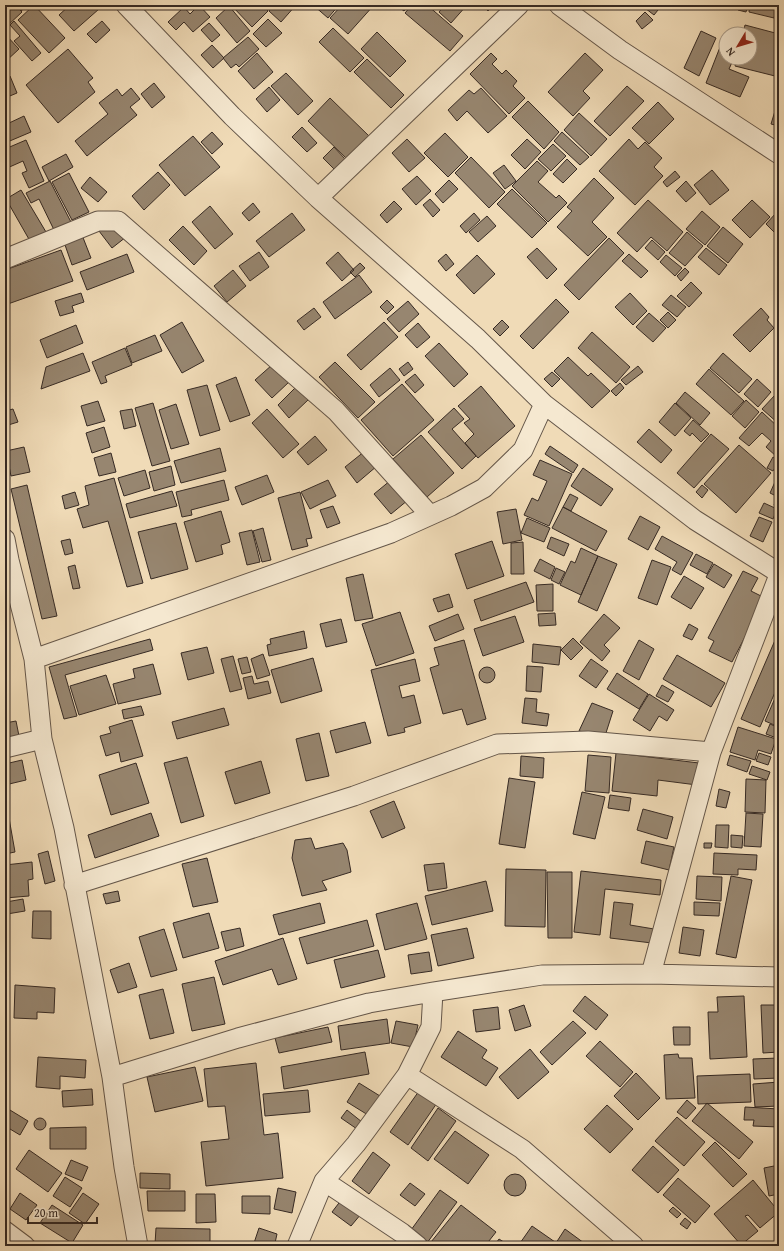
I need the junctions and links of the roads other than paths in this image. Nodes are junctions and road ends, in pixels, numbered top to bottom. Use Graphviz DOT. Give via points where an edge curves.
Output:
graph roads {
  1 [pos="126,5"];
  2 [pos="518,5"];
  3 [pos="560,5"];
  4 [pos="779,154"];
  5 [pos="318,198"];
  6 [pos="5,260"];
  7 [pos="544,404"];
  8 [pos="430,515"];
  9 [pos="5,539"];
  10 [pos="779,574"];
  11 [pos="34,660"];
  12 [pos="42,739"];
  13 [pos="5,748"];
  14 [pos="711,752"];
  15 [pos="74,885"];
  16 [pos="650,974"];
  17 [pos="779,977"];
  18 [pos="432,992"];
  19 [pos="407,1075"];
  20 [pos="112,1077"];
  21 [pos="324,1181"];
  22 [pos="5,1231"];
  23 [pos="25,1246"];
  24 [pos="138,1246"];
  25 [pos="297,1246"];
  26 [pos="418,1246"];
  27 [pos="634,1246"];
  1 -- 5 [label="street" via="232,116"];
  2 -- 5 [label="street"];
  3 -- 4 [label="street" via="620,50"];
  5 -- 7 [label="street" via="478,339"];
  6 -- 8 [label="street" via="98,221 118,221 336,411"];
  7 -- 8 [label="street" via="523,450 484,488"];
  7 -- 10 [label="street" via="695,520"];
  8 -- 11 [label="street" via="377,538"];
  9 -- 11 [label="street"];
  10 -- 14 [label="street"];
  11 -- 12 [label="street"];
  12 -- 13 [label="street"];
  12 -- 15 [label="street" via="64,828"];
  14 -- 15 [label="street" via="588,741 497,744 354,796"];
  14 -- 16 [label="street"];
  15 -- 20 [label="street"];
  16 -- 17 [label="street"];
  16 -- 18 [label="street" via="542,975"];
  18 -- 19 [label="street" via="431,1027"];
  18 -- 20 [label="street" via="369,1003 238,1038"];
  19 -- 21 [label="street" via="356,1144"];
  19 -- 27 [label="street" via="522,1149"];
  20 -- 24 [label="street"];
  21 -- 25 [label="street"];
  21 -- 26 [label="street"];
  22 -- 23 [label="street"];
}
